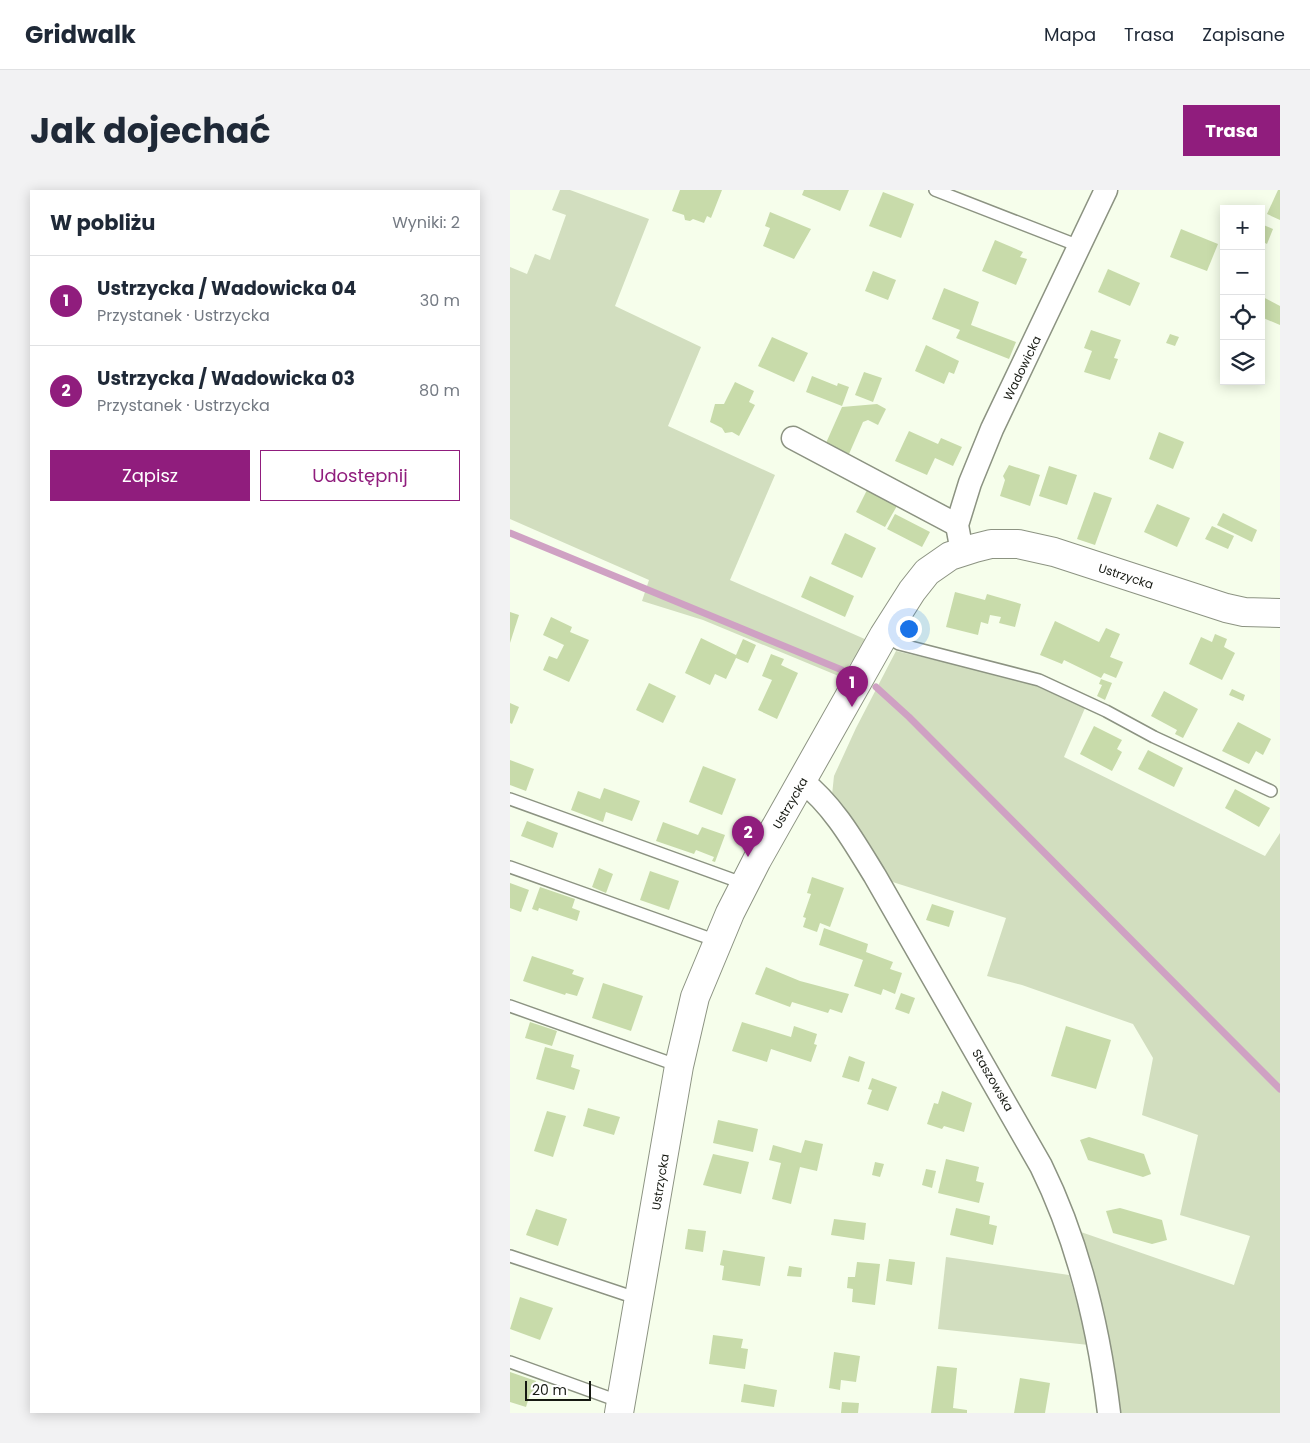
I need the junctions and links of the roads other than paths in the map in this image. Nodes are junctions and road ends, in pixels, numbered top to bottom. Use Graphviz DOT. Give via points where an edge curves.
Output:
graph roads {
  1 [pos="935,190"];
  2 [pos="1106,190"];
  3 [pos="1079,246"];
  4 [pos="792,438"];
  5 [pos="957,525"];
  6 [pos="962,552"];
  7 [pos="1280,614"];
  8 [pos="884,635"];
  9 [pos="802,781"];
  10 [pos="1271,791"];
  11 [pos="510,799"];
  12 [pos="510,868"];
  13 [pos="745,884"];
  14 [pos="717,941"];
  15 [pos="510,1006"];
  16 [pos="679,1066"];
  17 [pos="510,1256"];
  18 [pos="641,1300"];
  19 [pos="510,1362"];
  20 [pos="621,1408"];
  21 [pos="1109,1413"];
  1 -- 3 [label="lane"];
  2 -- 3 [label="street, Wadowicka"];
  3 -- 5 [label="street, Wadowicka" via="992,429 959,512"];
  4 -- 5 [label="street"];
  5 -- 6 [label="street, Wadowicka"];
  6 -- 7 [label="street, Ustrzycka" via="991,544 1027,546 1226,608"];
  6 -- 8 [label="street, Ustrzycka" via="927,572"];
  8 -- 9 [label="street, Ustrzycka"];
  8 -- 10 [label="lane" via="899,644 1039,680"];
  9 -- 13 [label="street, Ustrzycka"];
  9 -- 21 [label="street, Staszowska" via="836,817 865,859 1045,1173 1060,1207 1093,1316"];
  11 -- 13 [label="lane"];
  12 -- 14 [label="lane"];
  13 -- 14 [label="street, Ustrzycka"];
  14 -- 16 [label="street, Ustrzycka" via="695,997"];
  15 -- 16 [label="lane"];
  16 -- 18 [label="street, Ustrzycka"];
  17 -- 18 [label="lane"];
  18 -- 20 [label="street, Ustrzycka"];
  19 -- 20 [label="lane"];
}
